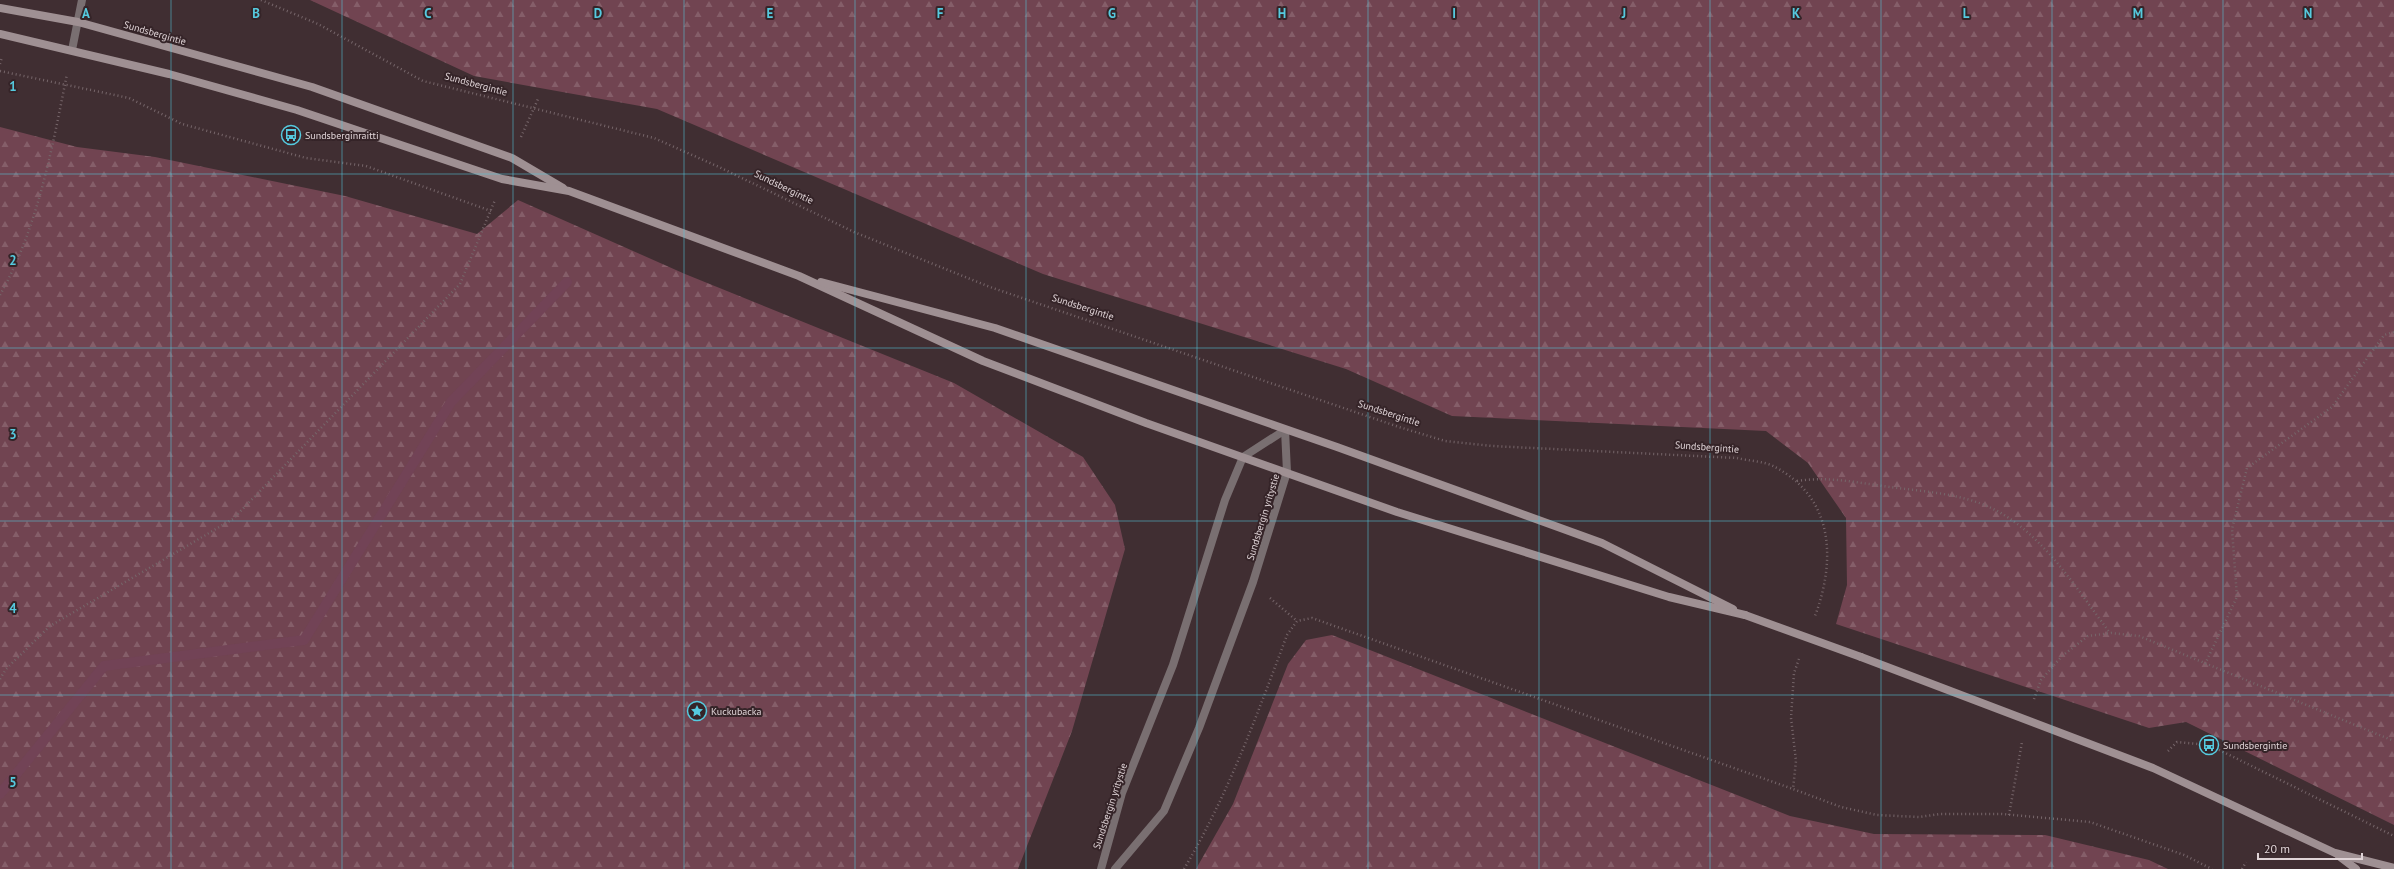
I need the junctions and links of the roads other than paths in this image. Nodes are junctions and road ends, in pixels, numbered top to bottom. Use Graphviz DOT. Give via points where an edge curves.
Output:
graph roads {
  1 [pos="82,0"];
  2 [pos="0,8"];
  3 [pos="78,22"];
  4 [pos="0,34"];
  5 [pos="72,50"];
  6 [pos="569,191"];
  7 [pos="799,276"];
  8 [pos="1285,430"];
  9 [pos="1243,457"];
  10 [pos="1287,472"];
  11 [pos="1745,616"];
  12 [pos="2335,853"];
  13 [pos="2394,868"];
  14 [pos="1101,869"];
  15 [pos="1115,869"];
  16 [pos="2356,869"];
  1 -- 3 [label="street"];
  2 -- 3 [label="main road, Sundsbergintie"];
  3 -- 5 [label="street"];
  3 -- 6 [label="main road, Sundsbergintie" via="312,87 512,158"];
  4 -- 5 [label="main road, Sundsbergintie"];
  5 -- 6 [label="main road, Sundsbergintie" via="297,110 502,179"];
  6 -- 7 [label="main road, Sundsbergintie"];
  7 -- 8 [label="main road, Sundsbergintie" via="995,328"];
  7 -- 9 [label="main road, Sundsbergintie" via="983,361"];
  8 -- 9 [label="street"];
  8 -- 10 [label="street, Sundsbergin yritystie"];
  8 -- 11 [label="main road, Sundsbergintie" via="1602,542"];
  9 -- 10 [label="main road, Sundsbergintie"];
  9 -- 14 [label="street, Sundsbergin yritystie" via="1225,500 1173,665 1122,793"];
  10 -- 11 [label="main road, Sundsbergintie" via="1397,512 1661,595"];
  10 -- 15 [label="street, Sundsbergin yritystie" via="1253,582 1199,728 1164,811"];
  11 -- 12 [label="main road, Sundsbergintie, bridge" via="1861,657 2153,768"];
  12 -- 13 [label="main road, Sundsbergintie"];
  12 -- 16 [label="main road, Sundsbergintie"];
}
